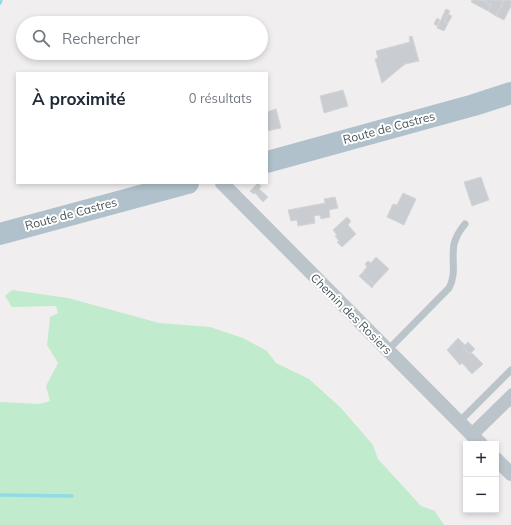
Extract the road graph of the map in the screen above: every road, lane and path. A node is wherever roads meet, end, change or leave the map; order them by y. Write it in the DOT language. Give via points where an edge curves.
graph roads {
  1 [pos="511,93"];
  2 [pos="268,162"];
  3 [pos="184,184"];
  4 [pos="223,184"];
  5 [pos="465,224"];
  6 [pos="0,234"];
  7 [pos="387,351"];
  8 [pos="511,370"];
  9 [pos="511,392"];
  10 [pos="511,400"];
  11 [pos="459,422"];
  12 [pos="475,438"];
  13 [pos="499,462"];
  14 [pos="511,474"];
  1 -- 2 [label="main road, Route de Castres"];
  3 -- 6 [label="main road, Route de Castres"];
  4 -- 7 [label="street, Chemin des Rosiers"];
  5 -- 7 [label="lane" via="454,242 453,282"];
  7 -- 11 [label="street, Chemin des Rosiers"];
  8 -- 11 [label="lane"];
  9 -- 12 [label="lane"];
  10 -- 12 [label="lane"];
  11 -- 12 [label="street, Chemin des Rosiers"];
  13 -- 14 [label="street"];
}
